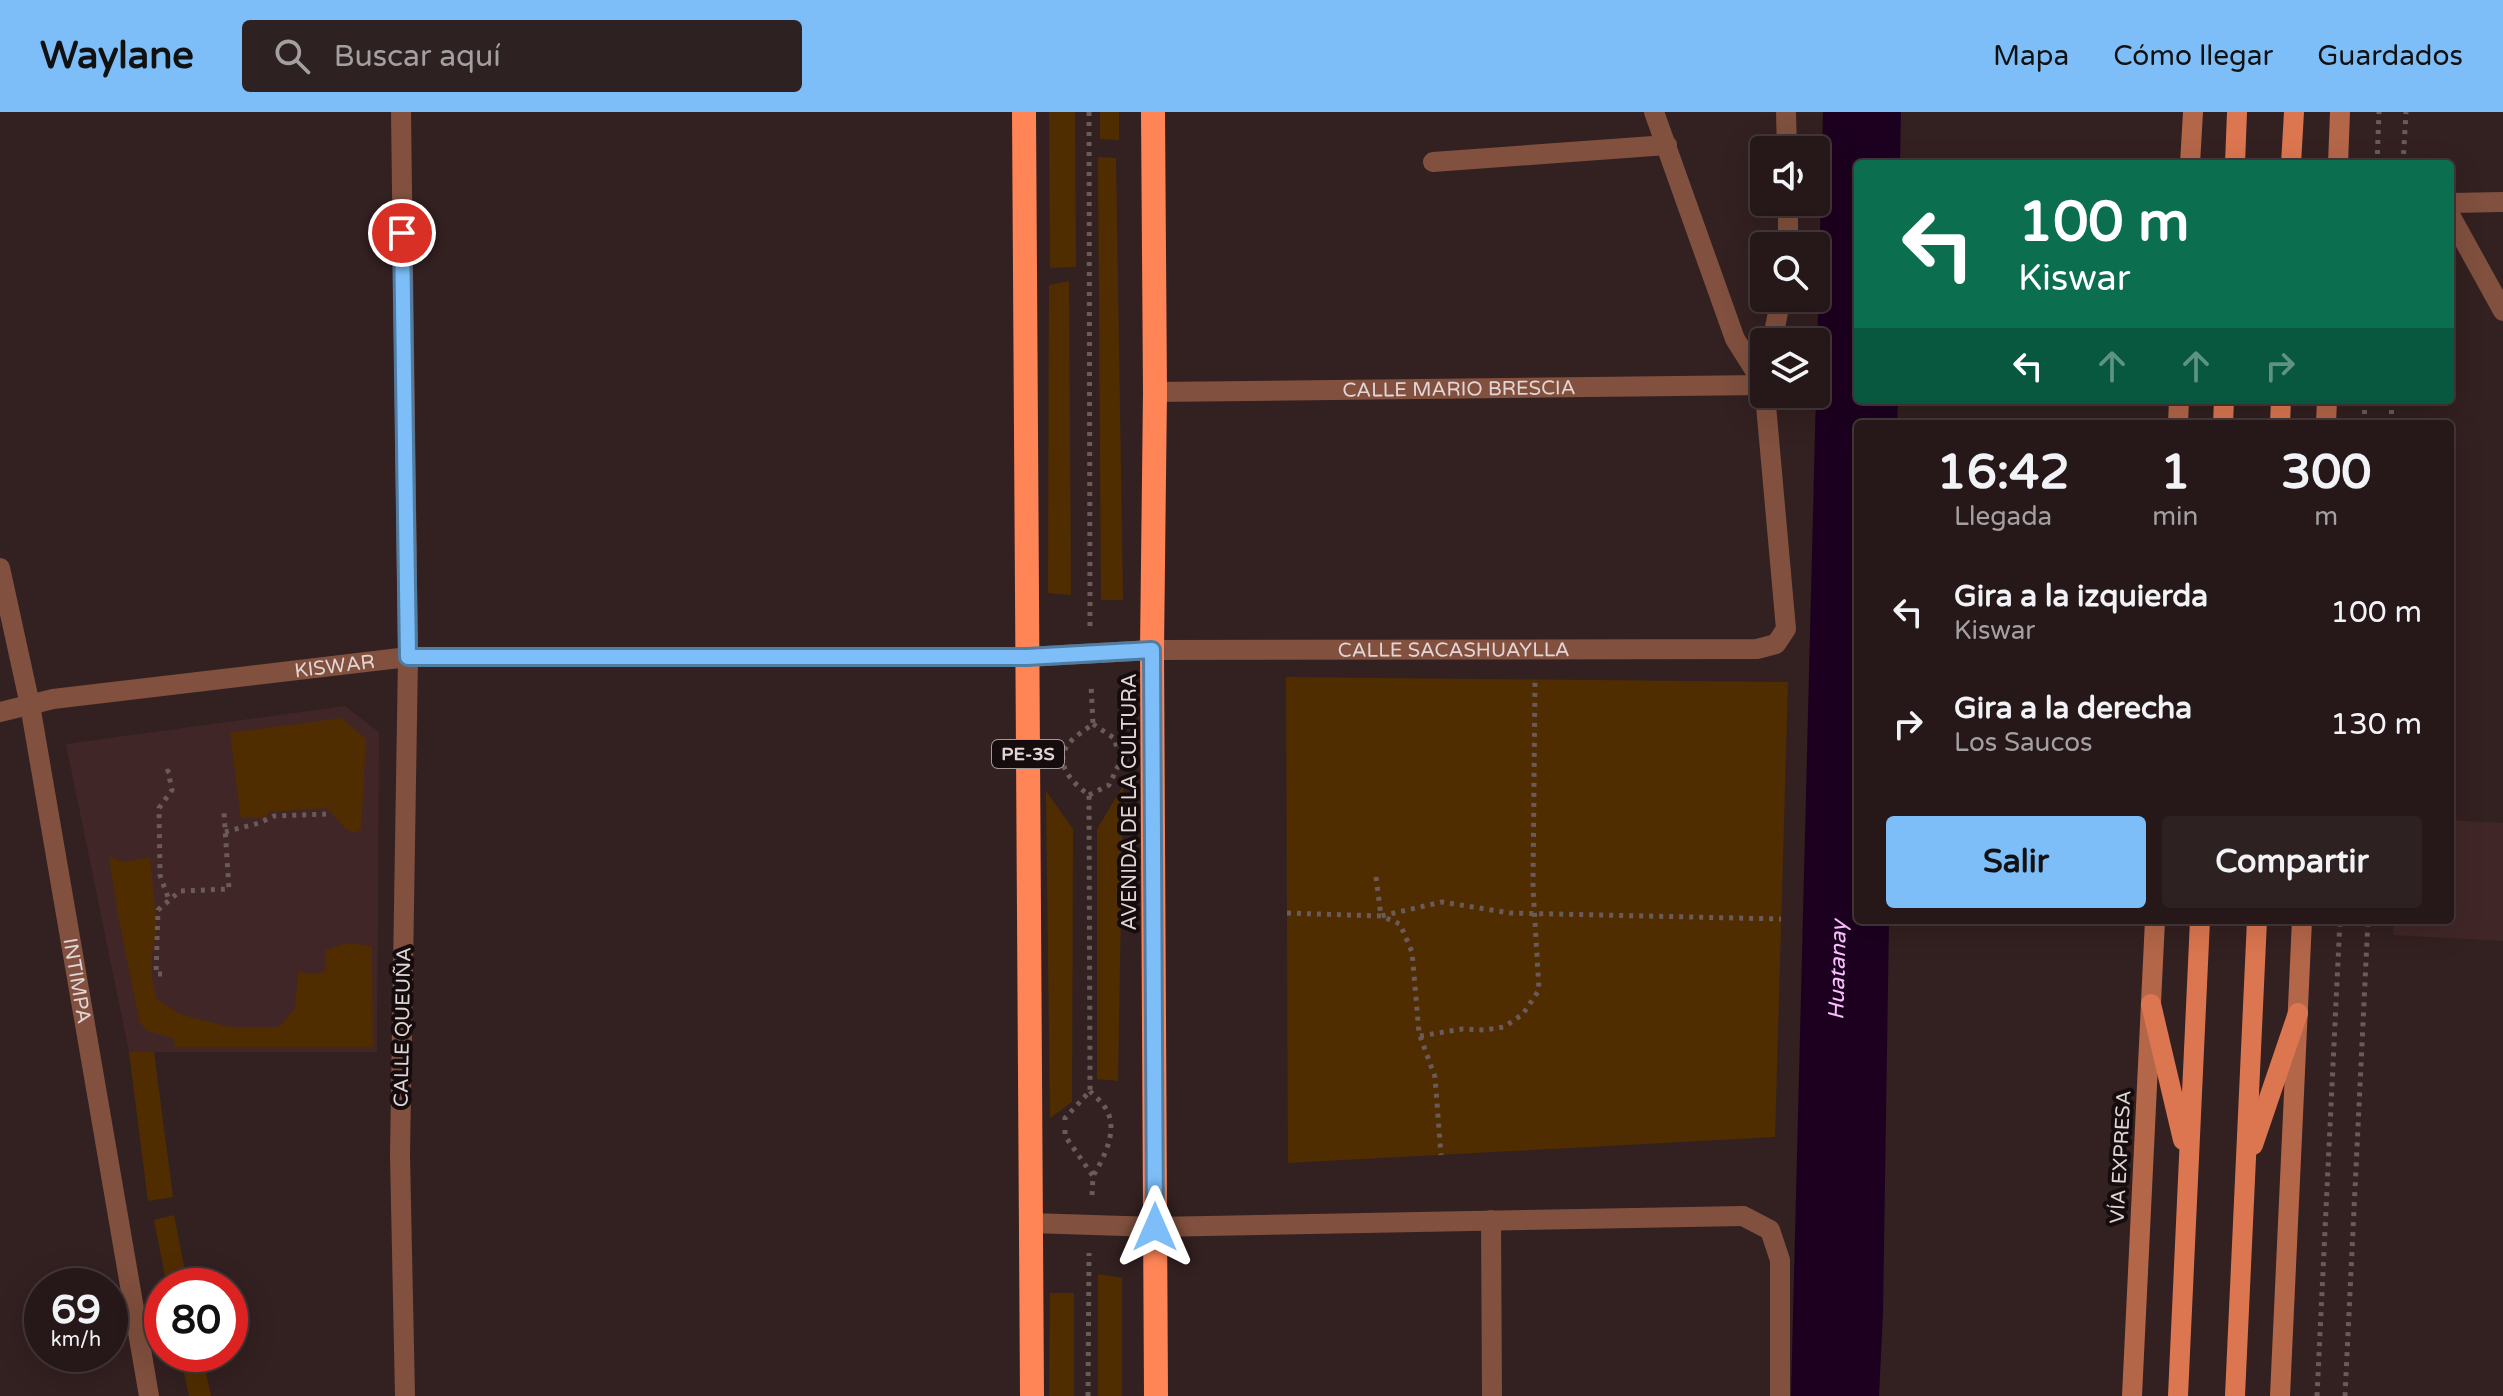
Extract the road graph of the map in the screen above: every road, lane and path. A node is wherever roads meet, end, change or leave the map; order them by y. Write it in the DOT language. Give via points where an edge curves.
graph roads {
  1 [pos="401,112"];
  2 [pos="1024,112"];
  3 [pos="1089,112"];
  4 [pos="1153,112"];
  5 [pos="1654,112"];
  6 [pos="1786,112"];
  7 [pos="2193,112"];
  8 [pos="2237,112"];
  9 [pos="2294,112"];
  10 [pos="2340,112"];
  11 [pos="2379,112"];
  12 [pos="2406,112"];
  13 [pos="1787,136"];
  14 [pos="1667,145"];
  15 [pos="2190,160"];
  16 [pos="2235,160"];
  17 [pos="2291,160"];
  18 [pos="2338,160"];
  19 [pos="2377,160"];
  20 [pos="2403,160"];
  21 [pos="1433,162"];
  22 [pos="2503,202"];
  23 [pos="2454,203"];
  24 [pos="2454,222"];
  25 [pos="2503,311"];
  26 [pos="1750,363"];
  27 [pos="1750,385"];
  28 [pos="1155,392"];
  29 [pos="1766,408"];
  30 [pos="0,568"];
  31 [pos="1152,650"];
  32 [pos="1090,653"];
  33 [pos="408,657"];
  34 [pos="1027,657"];
  35 [pos="1535,679"];
  36 [pos="30,705"];
  37 [pos="0,712"];
  38 [pos="1093,724"];
  39 [pos="166,772"];
  40 [pos="1089,795"];
  41 [pos="224,813"];
  42 [pos="326,814"];
  43 [pos="225,832"];
  44 [pos="1376,877"];
  45 [pos="169,900"];
  46 [pos="1287,913"];
  47 [pos="1534,914"];
  48 [pos="1381,916"];
  49 [pos="1781,919"];
  50 [pos="2155,924"];
  51 [pos="2200,924"];
  52 [pos="2257,924"];
  53 [pos="2302,924"];
  54 [pos="2340,924"];
  55 [pos="2368,924"];
  56 [pos="162,974"];
  57 [pos="2151,1004"];
  58 [pos="2298,1013"];
  59 [pos="1420,1036"];
  60 [pos="1090,1091"];
  61 [pos="1441,1155"];
  62 [pos="2189,1164"];
  63 [pos="2245,1167"];
  64 [pos="1093,1176"];
  65 [pos="1491,1220"];
  66 [pos="1031,1223"];
  67 [pos="1089,1227"];
  68 [pos="1155,1227"];
  69 [pos="149,1396"];
  70 [pos="405,1396"];
  71 [pos="1032,1396"];
  72 [pos="1088,1396"];
  73 [pos="1156,1396"];
  74 [pos="1492,1396"];
  75 [pos="1780,1396"];
  76 [pos="2132,1396"];
  77 [pos="2178,1396"];
  78 [pos="2235,1396"];
  79 [pos="2280,1396"];
  80 [pos="2317,1396"];
  81 [pos="2345,1396"];
  1 -- 33 [label="street, CALLE QUEUÑA"];
  2 -- 34 [label="highway, PE-3S"];
  3 -- 32 [label="path"];
  4 -- 28 [label="highway, AVENIDA DE LA CULTURA"];
  5 -- 14 [label="street"];
  6 -- 13 [label="street"];
  7 -- 15 [label="main road"];
  8 -- 16 [label="main road"];
  9 -- 17 [label="main road"];
  10 -- 18 [label="main road"];
  11 -- 19 [label="path"];
  12 -- 20 [label="path"];
  14 -- 21 [label="street"];
  14 -- 26 [label="street" via="1735,339"];
  22 -- 23 [label="street"];
  24 -- 25 [label="street"];
  27 -- 28 [label="street, CALLE MARIO BRESCIA"];
  28 -- 31 [label="highway, AVENIDA DE LA CULTURA"];
  29 -- 31 [label="street, CALLE SACASHUAYLLA" via="1786,629 1776,644 1757,649"];
  30 -- 36 [label="street, INTIMPA"];
  31 -- 32 [label="street, KISWAR"];
  31 -- 68 [label="highway, AVENIDA DE LA CULTURA"];
  32 -- 34 [label="street, KISWAR"];
  32 -- 38 [label="path"];
  33 -- 34 [label="street, KISWAR"];
  33 -- 36 [label="street, KISWAR"];
  33 -- 70 [label="street, CALLE QUEUÑA" via="400,1155"];
  34 -- 66 [label="highway, PE-3S"];
  35 -- 47 [label="path"];
  36 -- 37 [label="street, KISWAR"];
  36 -- 69 [label="street, INTIMPA"];
  38 -- 40 [label="path" via="1067,746 1063,761 1071,782"];
  38 -- 40 [label="path" via="1114,738 1121,760 1109,785"];
  39 -- 45 [label="path" via="172,790 159,808 160,875"];
  40 -- 60 [label="path"];
  41 -- 43 [label="path"];
  42 -- 43 [label="path" via="274,816"];
  43 -- 45 [label="path" via="229,889 180,891"];
  44 -- 48 [label="path"];
  45 -- 56 [label="path" via="158,910 156,974"];
  46 -- 48 [label="path"];
  47 -- 48 [label="path" via="1442,902"];
  47 -- 49 [label="path"];
  47 -- 59 [label="path" via="1539,990 1523,1014 1504,1027"];
  48 -- 59 [label="path" via="1400,924 1412,952"];
  50 -- 57 [label="main road, VÍA EXPRESA"];
  51 -- 62 [label="main road"];
  52 -- 63 [label="main road"];
  53 -- 58 [label="main road"];
  54 -- 80 [label="path"];
  55 -- 81 [label="path"];
  57 -- 62 [label="main road"];
  57 -- 76 [label="main road, VÍA EXPRESA"];
  58 -- 63 [label="main road"];
  58 -- 79 [label="main road"];
  59 -- 61 [label="path" via="1435,1077"];
  60 -- 64 [label="path" via="1106,1108 1112,1130"];
  60 -- 64 [label="path" via="1065,1118 1065,1136"];
  62 -- 77 [label="main road"];
  63 -- 78 [label="main road"];
  64 -- 67 [label="path"];
  65 -- 68 [label="street"];
  65 -- 74 [label="street"];
  65 -- 75 [label="street" via="1743,1216 1770,1230 1780,1260"];
  66 -- 67 [label="street"];
  66 -- 71 [label="highway, PE-3S"];
  67 -- 68 [label="street"];
  67 -- 72 [label="path"];
  68 -- 73 [label="highway, AVENIDA DE LA CULTURA"];
}
